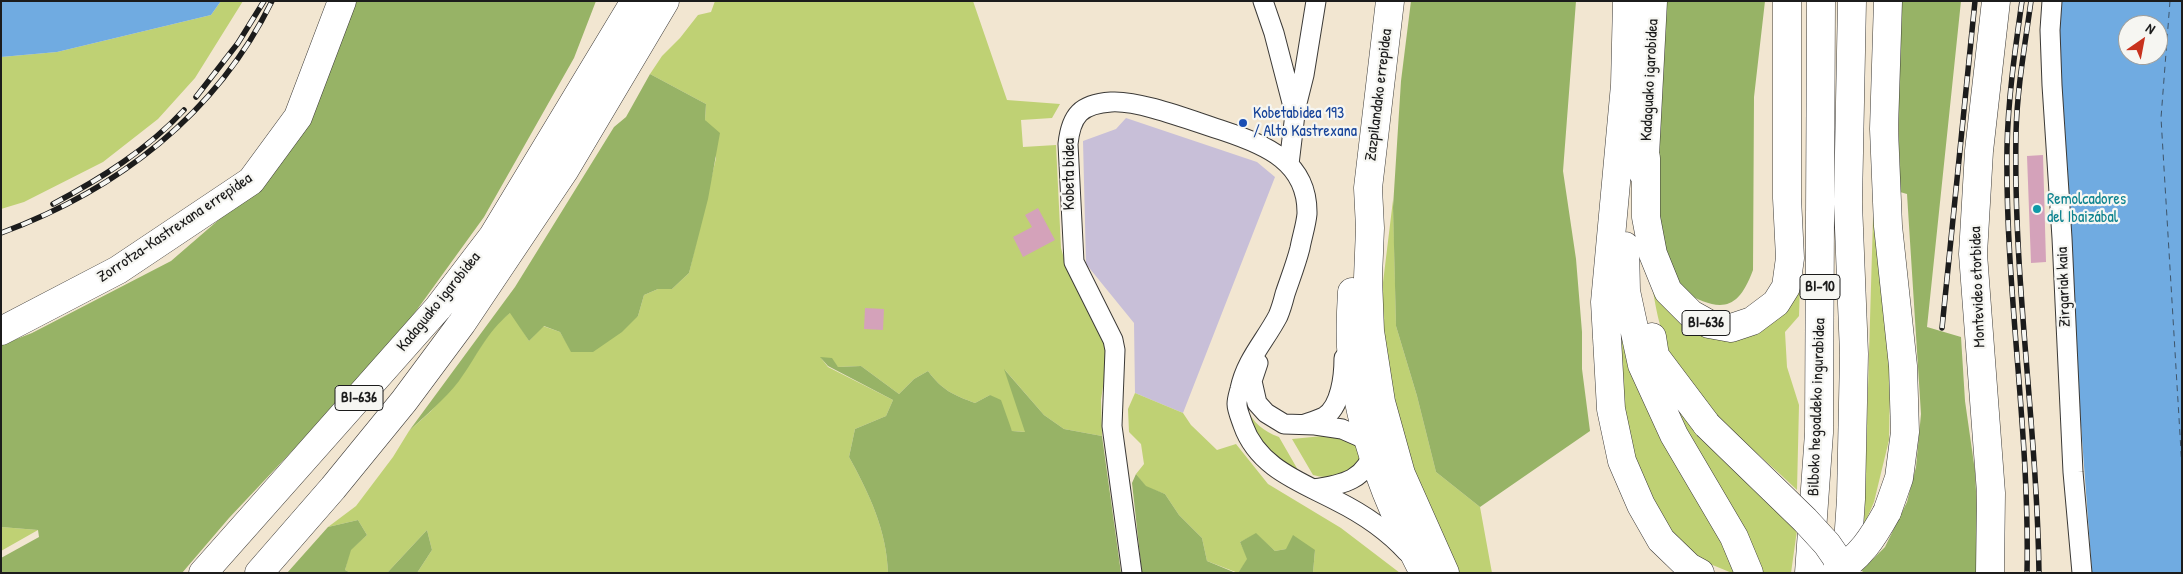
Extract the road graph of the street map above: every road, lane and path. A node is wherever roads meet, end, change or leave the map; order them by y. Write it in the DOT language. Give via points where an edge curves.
graph roads {
  1 [pos="342,1"];
  2 [pos="614,1"];
  3 [pos="635,1"];
  4 [pos="1263,1"];
  5 [pos="1316,1"];
  6 [pos="1390,1"];
  7 [pos="1627,1"];
  8 [pos="1653,1"];
  9 [pos="1787,1"];
  10 [pos="1821,1"];
  11 [pos="1852,1"];
  12 [pos="1888,1"];
  13 [pos="1996,1"];
  14 [pos="2052,1"];
  15 [pos="664,6"];
  16 [pos="1624,95"];
  17 [pos="1295,114"];
  18 [pos="560,127"];
  19 [pos="1646,158"];
  20 [pos="1289,164"];
  21 [pos="1368,188"];
  22 [pos="1352,295"];
  23 [pos="1,331"];
  24 [pos="1268,334"];
  25 [pos="1372,348"];
  26 [pos="1304,424"];
  27 [pos="1372,447"];
  28 [pos="1314,489"];
  29 [pos="1433,570"];
  30 [pos="203,573"];
  31 [pos="259,573"];
  32 [pos="1132,573"];
  33 [pos="1700,573"];
  34 [pos="1749,573"];
  35 [pos="1810,573"];
  36 [pos="1835,573"];
  37 [pos="1846,573"];
  38 [pos="1990,573"];
  39 [pos="2082,573"];
  1 -- 23 [label="main road, Zorrotza-Kastrexana errepidea" via="298,117 251,181 118,270"];
  2 -- 18 [label="main road"];
  3 -- 18 [label="main road, Kadaguako igarobidea / BI-636"];
  4 -- 17 [label="street"];
  5 -- 17 [label="street"];
  6 -- 21 [label="main road, Zazpilandako errepidea"];
  7 -- 16 [label="main road, Kadaguako igarobidea"];
  8 -- 19 [label="main road, Kadaguako igarobidea / BI-636"];
  9 -- 19 [label="main road, BI-636" via="1790,258 1786,287 1776,304 1752,322 1731,328 1708,324 1691,314 1668,291 1653,254 1646,217"];
  10 -- 35 [label="main road, Bilboko hegoaldeko ingurabidea / BI-10" via="1819,433"];
  11 -- 37 [label="main road, Bilboko hegoaldeko ingurabidea / BI-10" via="1848,203 1854,354"];
  12 -- 36 [label="main road, bridge" via="1884,129 1888,226 1903,366 1905,432 1899,478 1887,512 1875,534 1852,562"];
  13 -- 38 [label="main road, Montevideo etorbidea" via="1979,150 1974,254 1991,493"];
  14 -- 39 [label="street, Zirgariak kaia" via="2052,90 2073,472"];
  15 -- 31 [label="main road, Kadaguako igarobidea / BI-636" via="564,171 462,322 398,408"];
  16 -- 33 [label="main road" via="1605,302 1611,410 1622,461 1641,505 1661,540 1689,567"];
  16 -- 34 [label="main road" via="1626,290 1642,365 1674,435 1734,537"];
  17 -- 20 [label="street"];
  18 -- 30 [label="main road, Kadaguako igarobidea / BI-636" via="493,236 438,308"];
  19 -- 37 [label="main road, bridge" via="1638,226 1655,356 1707,425 1805,520 1827,544"];
  20 -- 24 [label="street, Kobeta bidea" via="1306,194 1307,216 1296,263 1279,314"];
  20 -- 32 [label="street, Kobeta bidea" via="1252,140 1136,105 1111,102 1089,107 1073,120 1068,144 1072,252 1079,277 1113,340 1115,350 1112,426"];
  21 -- 22 [label="main road" via="1357,223"];
  21 -- 25 [label="main road"];
  22 -- 26 [label="street" via="1337,400 1326,416"];
  22 -- 27 [label="main road" via="1351,357 1362,420"];
  24 -- 26 [label="street" via="1252,381 1257,403 1284,424"];
  24 -- 28 [label="street" via="1252,354 1241,381 1237,403 1244,427 1258,454 1279,471"];
  25 -- 27 [label="street" via="1364,369 1375,429"];
  25 -- 29 [label="main road" via="1381,402 1400,474"];
  26 -- 27 [label="street" via="1342,428"];
  27 -- 28 [label="street" via="1364,470 1349,482"];
  27 -- 29 [label="main road" via="1392,508"];
  28 -- 29 [label="street" via="1379,526"];
}
